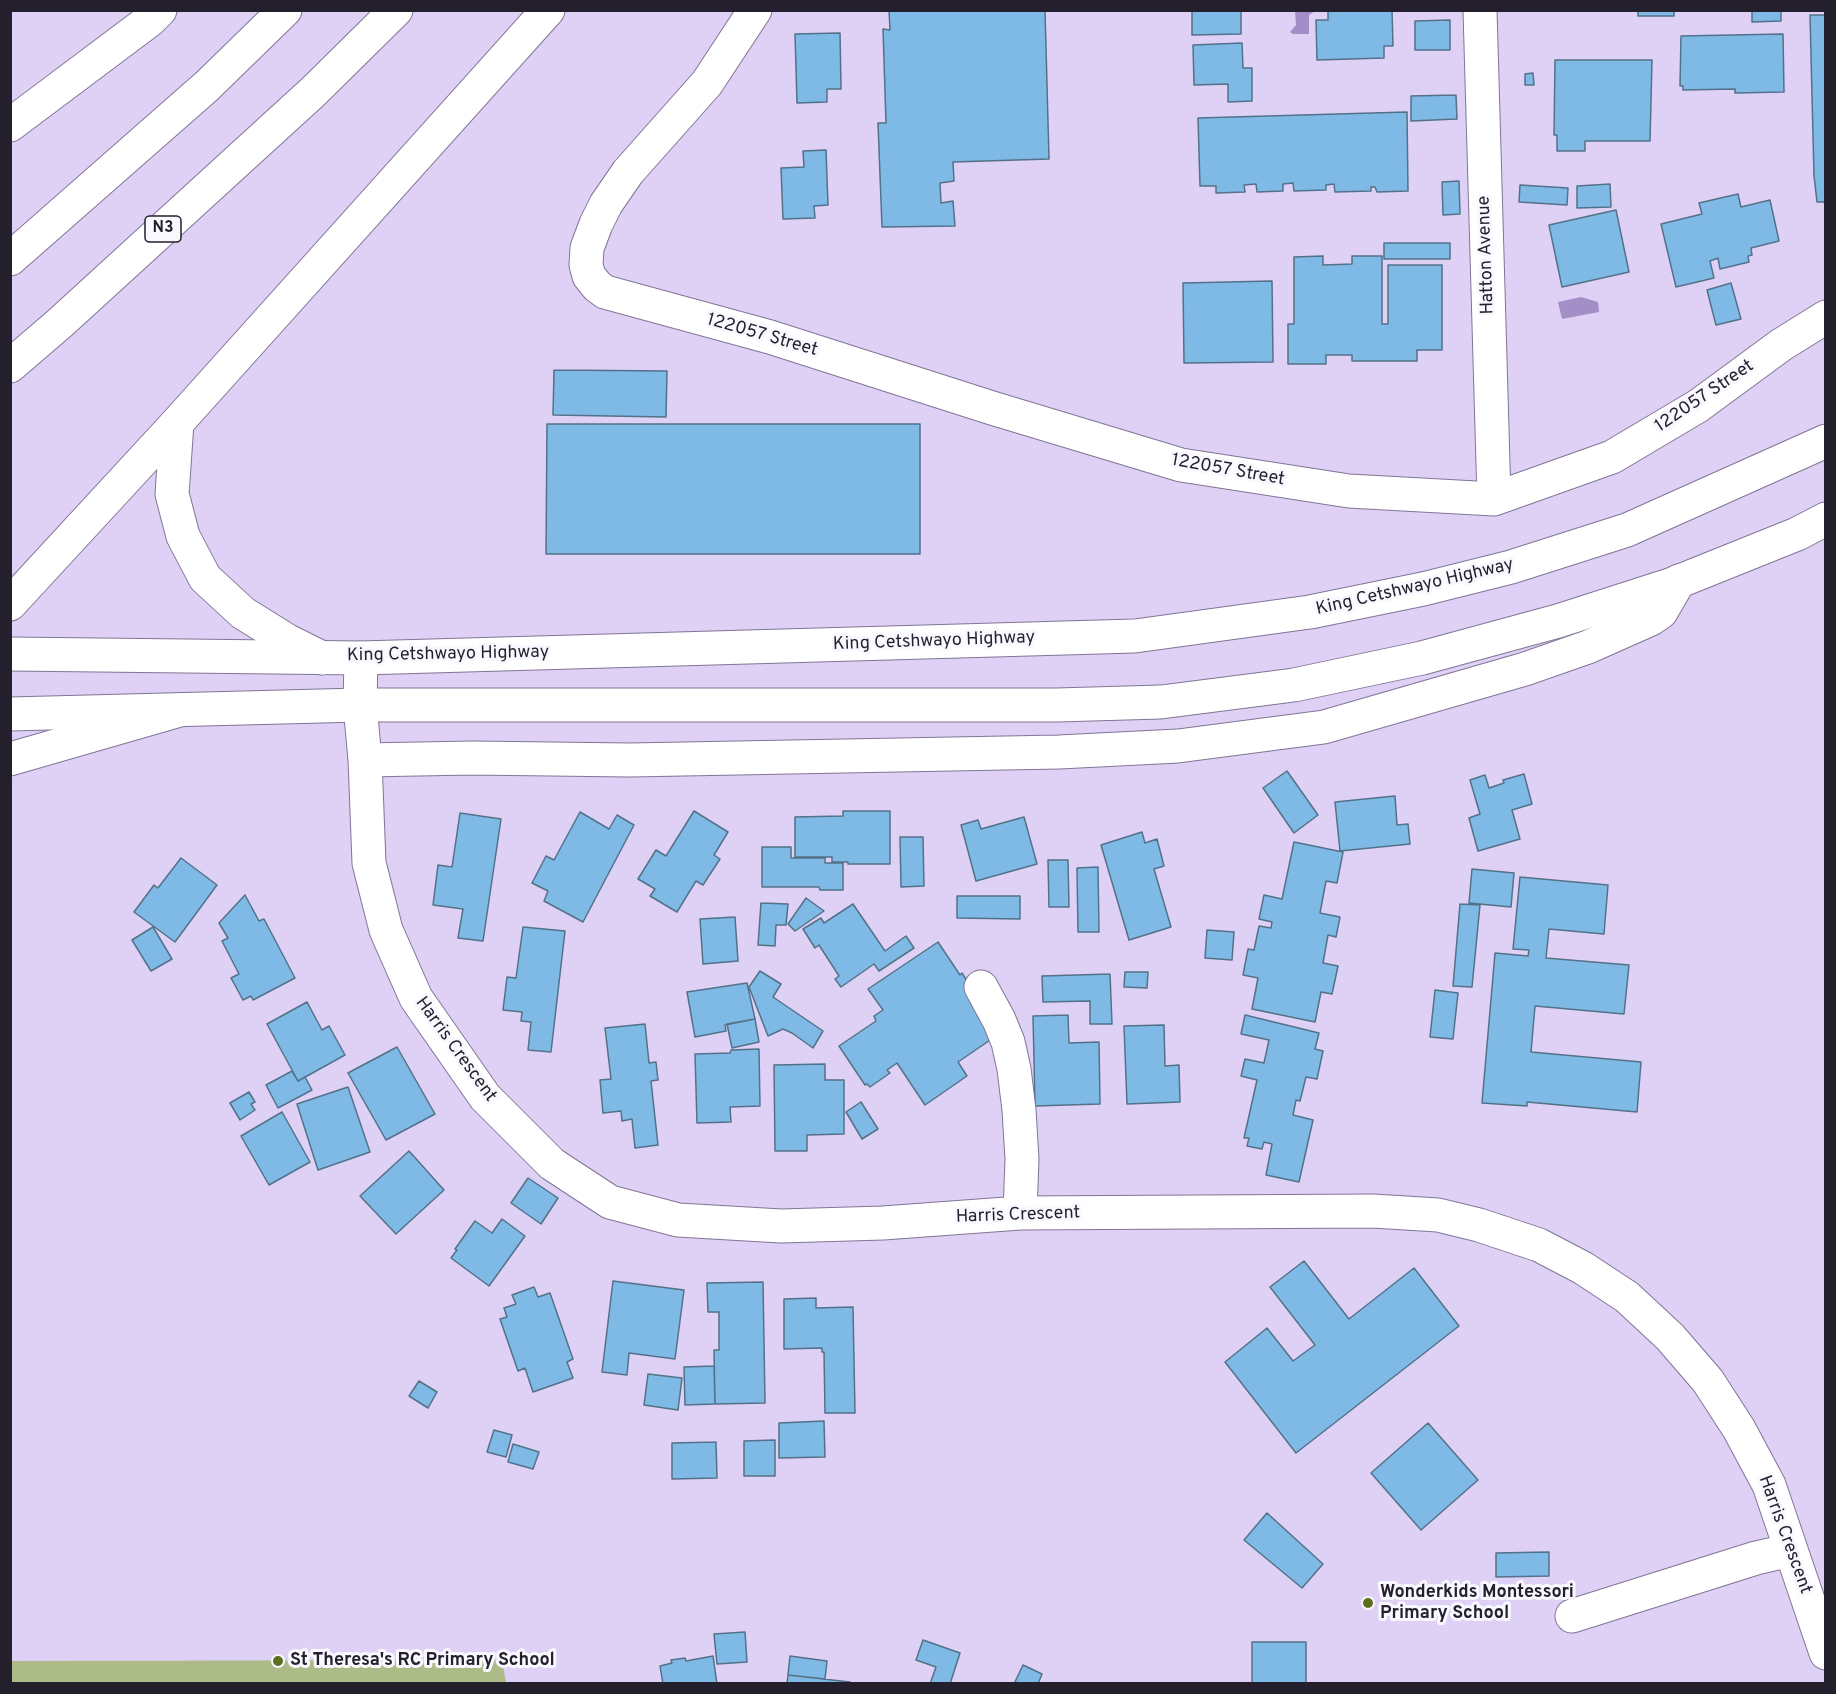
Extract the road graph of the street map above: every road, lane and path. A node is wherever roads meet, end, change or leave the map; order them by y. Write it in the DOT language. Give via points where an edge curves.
graph roads {
  1 [pos="160,10"];
  2 [pos="285,10"];
  3 [pos="396,10"];
  4 [pos="548,10"];
  5 [pos="755,10"];
  6 [pos="1480,10"];
  7 [pos="10,125"];
  8 [pos="10,259"];
  9 [pos="1826,317"];
  10 [pos="10,366"];
  11 [pos="177,423"];
  12 [pos="1826,441"];
  13 [pos="1494,499"];
  14 [pos="1826,519"];
  15 [pos="1679,581"];
  16 [pos="10,604"];
  17 [pos="10,654"];
  18 [pos="322,658"];
  19 [pos="361,658"];
  20 [pos="360,705"];
  21 [pos="180,710"];
  22 [pos="10,714"];
  23 [pos="10,759"];
  24 [pos="365,760"];
  25 [pos="981,987"];
  26 [pos="1020,1213"];
  27 [pos="1791,1550"];
  28 [pos="1572,1616"];
  29 [pos="1826,1653"];
  1 -- 7 [label="main road"];
  2 -- 8 [label="main road" via="207,86"];
  3 -- 10 [label="main road, N3" via="314,91"];
  4 -- 11 [label="main road"];
  5 -- 13 [label="main road, 122057 Street" via="707,83 628,172 606,204 590,240 586,265 589,276 605,292 770,337 1181,465 1349,492"];
  6 -- 13 [label="main road, Hatton Avenue"];
  9 -- 13 [label="main road, 122057 Street" via="1698,406 1612,457"];
  11 -- 16 [label="main road"];
  11 -- 18 [label="main road" via="172,494 183,536 205,578 243,613"];
  12 -- 19 [label="main road, King Cetshwayo Highway" via="1627,530 1511,567 1310,612 1134,636"];
  14 -- 15 [label="main road"];
  15 -- 20 [label="main road" via="1558,621 1422,658 1294,685 1161,702"];
  15 -- 24 [label="main road" via="1661,612 1588,647 1324,728 1178,746 1059,752"];
  17 -- 18 [label="main road, King Cetshwayo Highway"];
  18 -- 19 [label="main road, King Cetshwayo Highway"];
  19 -- 20 [label="main road, Harris Crescent"];
  20 -- 21 [label="main road"];
  20 -- 24 [label="main road, Harris Crescent"];
  21 -- 22 [label="main road"];
  21 -- 23 [label="main road"];
  24 -- 26 [label="main road, Harris Crescent" via="369,863 386,930 416,998 485,1097 552,1164 610,1202 678,1220 781,1226"];
  25 -- 26 [label="main road" via="1008,1042 1014,1069 1022,1159"];
  26 -- 27 [label="main road, Harris Crescent" via="1373,1211 1438,1215 1539,1245 1627,1297 1670,1337 1708,1381 1769,1485"];
  27 -- 28 [label="main road"];
  27 -- 29 [label="main road, Harris Crescent"];
}
